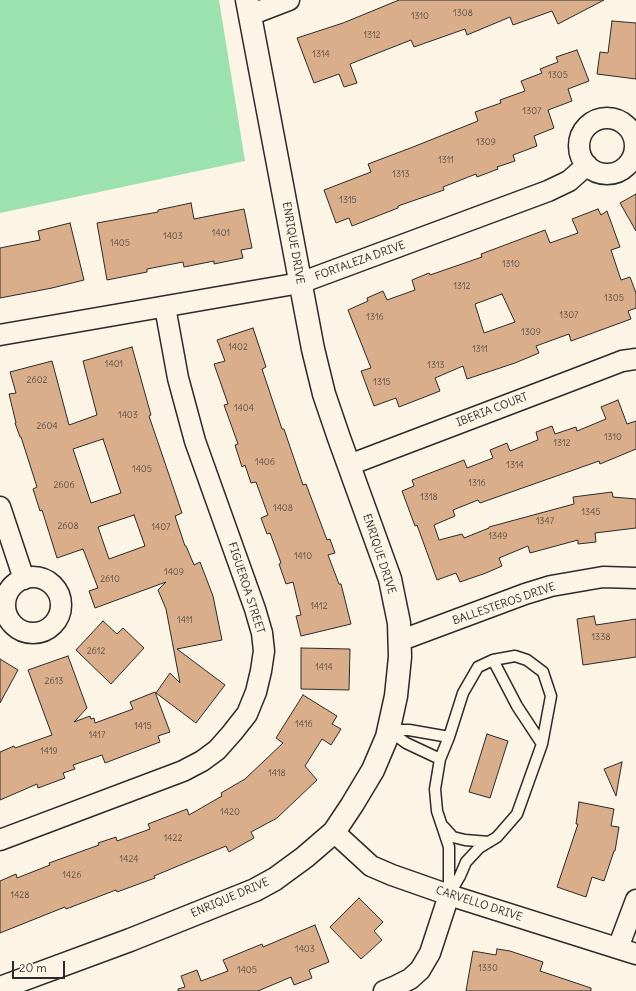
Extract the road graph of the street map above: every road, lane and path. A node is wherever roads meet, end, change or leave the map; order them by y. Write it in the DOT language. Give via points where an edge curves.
graph roads {
  1 [pos="289,0"];
  2 [pos="248,7"];
  3 [pos="587,165"];
  4 [pos="300,283"];
  5 [pos="165,307"];
  6 [pos="0,335"];
  7 [pos="636,359"];
  8 [pos="349,465"];
  9 [pos="0,507"];
  10 [pos="636,578"];
  11 [pos="24,579"];
  12 [pos="399,641"];
  13 [pos="494,660"];
  14 [pos="388,730"];
  15 [pos="449,736"];
  16 [pos="542,744"];
  17 [pos="440,759"];
  18 [pos="441,824"];
  19 [pos="334,832"];
  20 [pos="0,840"];
  21 [pos="489,842"];
  22 [pos="448,895"];
  23 [pos="636,900"];
  24 [pos="627,951"];
  25 [pos="0,988"];
  26 [pos="384,991"];
  1 -- 2 [label="street"];
  2 -- 4 [label="street, ENRIQUE DRIVE"];
  3 -- 4 [label="street, FORTALEZA DRIVE" via="569,181 548,191"];
  4 -- 5 [label="street, FORTALEZA DRIVE"];
  4 -- 8 [label="street, ENRIQUE DRIVE" via="324,394"];
  5 -- 6 [label="street, FORTALEZA DRIVE"];
  5 -- 20 [label="street, FIGUEROA STREET" via="178,378 192,434 262,633 264,651 256,692 247,714 217,750 202,761"];
  7 -- 8 [label="street, IBERIA COURT" via="622,361"];
  8 -- 12 [label="street, ENRIQUE DRIVE" via="390,580 399,623"];
  9 -- 11 [label="street"];
  10 -- 12 [label="street, BALLESTEROS DRIVE" via="603,577 551,586"];
  12 -- 14 [label="street, ENRIQUE DRIVE" via="396,696"];
  13 -- 15 [label="lane" via="478,667 463,693"];
  13 -- 16 [label="lane" via="517,706"];
  13 -- 16 [label="lane" via="515,656 527,660 543,672 551,696"];
  14 -- 15 [label="lane" via="409,730"];
  14 -- 17 [label="lane" via="406,743"];
  14 -- 19 [label="street, ENRIQUE DRIVE" via="373,770"];
  15 -- 17 [label="lane"];
  16 -- 21 [label="lane" via="517,814 497,837"];
  17 -- 18 [label="lane" via="435,789 436,811"];
  18 -- 21 [label="lane" via="453,837"];
  18 -- 22 [label="lane" via="449,847"];
  19 -- 22 [label="street, CARVELLO DRIVE" via="371,866"];
  19 -- 25 [label="street, ENRIQUE DRIVE" via="305,857 255,890"];
  21 -- 22 [label="lane" via="479,848 466,862"];
  22 -- 24 [label="street, CARVELLO DRIVE"];
  22 -- 26 [label="street" via="430,953 420,970 410,979"];
  23 -- 24 [label="street"];
}
